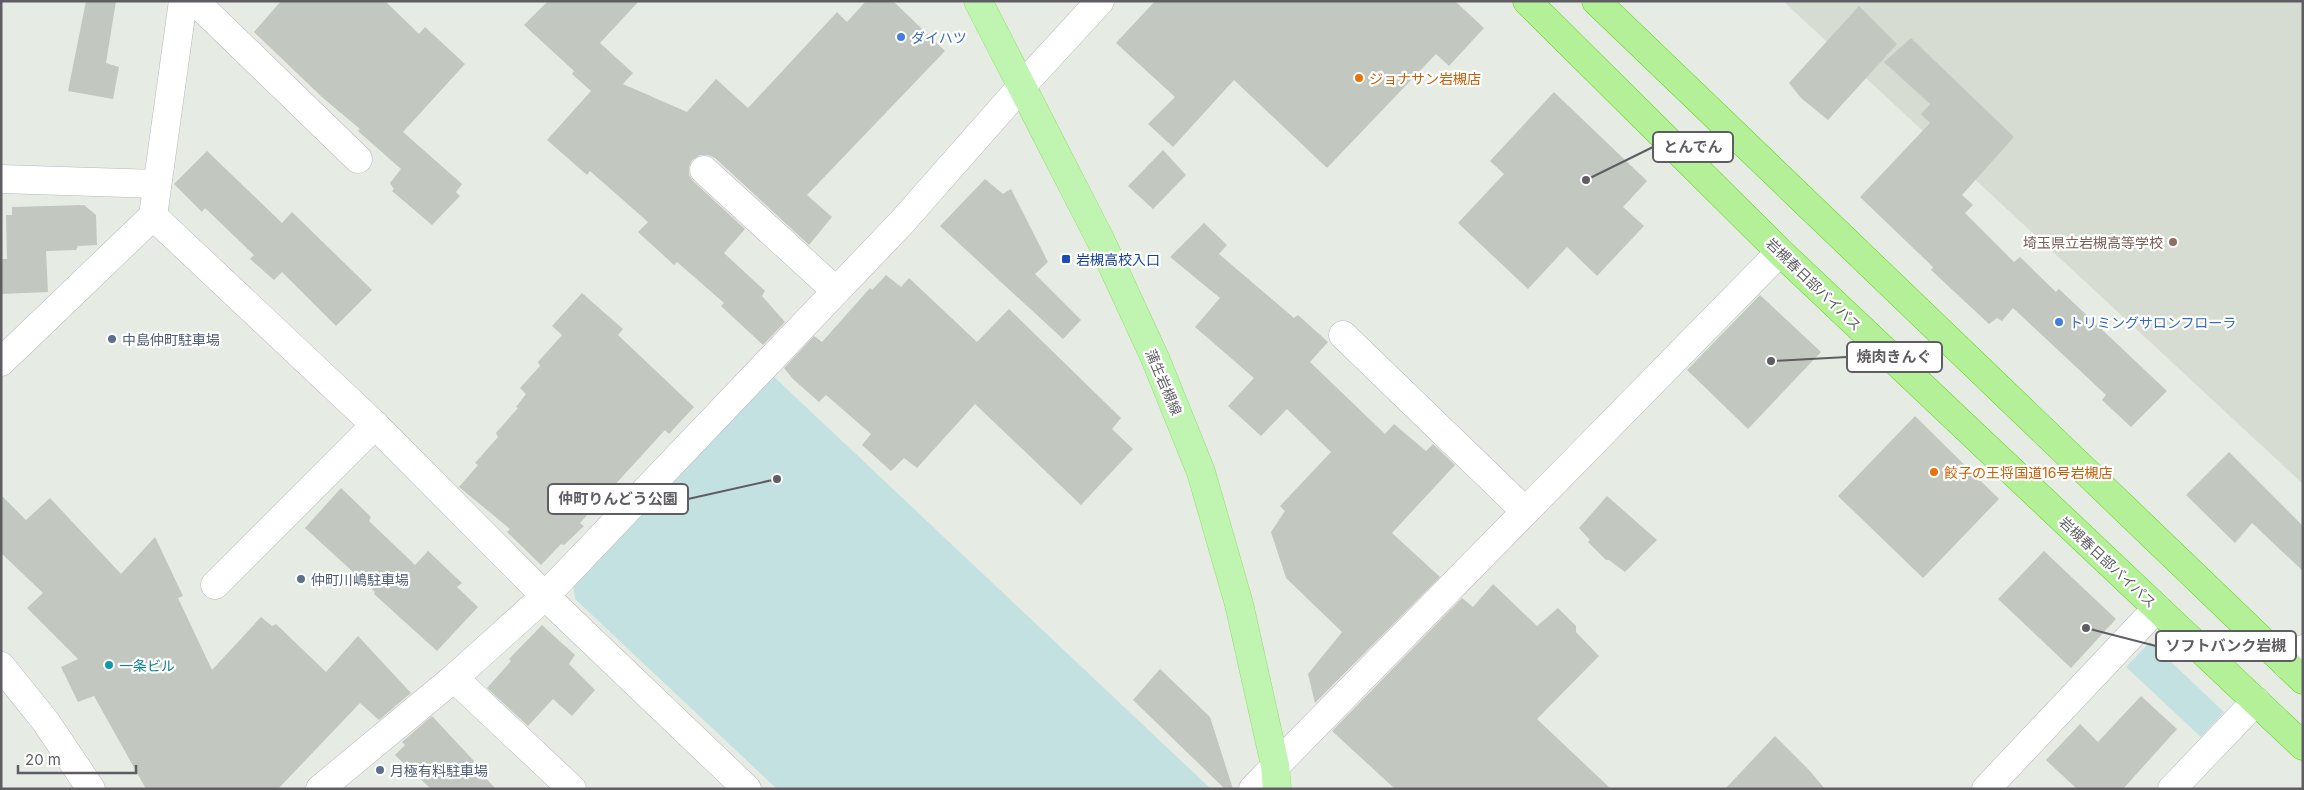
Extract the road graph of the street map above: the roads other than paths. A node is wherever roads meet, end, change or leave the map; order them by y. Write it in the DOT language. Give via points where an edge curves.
graph roads {
  1 [pos="978,1"];
  2 [pos="1100,1"];
  3 [pos="1527,1"];
  4 [pos="1596,1"];
  5 [pos="196,3"];
  6 [pos="1021,87"];
  7 [pos="358,159"];
  8 [pos="704,170"];
  9 [pos="1,179"];
  10 [pos="157,184"];
  11 [pos="153,216"];
  12 [pos="1780,252"];
  13 [pos="836,291"];
  14 [pos="1343,335"];
  15 [pos="1,362"];
  16 [pos="375,425"];
  17 [pos="1526,511"];
  18 [pos="215,585"];
  19 [pos="545,596"];
  20 [pos="2157,608"];
  21 [pos="2298,665"];
  22 [pos="1,666"];
  23 [pos="454,678"];
  24 [pos="2256,700"];
  25 [pos="2303,746"];
  26 [pos="1276,777"];
  27 [pos="91,789"];
  28 [pos="320,789"];
  29 [pos="572,789"];
  30 [pos="747,789"];
  31 [pos="1253,789"];
  32 [pos="1986,789"];
  33 [pos="2172,789"];
  1 -- 6 [label="main road, 蒲生岩槻線"];
  2 -- 6 [label="street"];
  3 -- 12 [label="highway, 岩槻春日部バイパス"];
  4 -- 21 [label="highway"];
  5 -- 7 [label="street"];
  5 -- 10 [label="street" via="179,28"];
  6 -- 13 [label="street" via="902,222"];
  6 -- 26 [label="main road, 蒲生岩槻線" via="1100,239 1155,358 1201,472 1239,604"];
  8 -- 13 [label="street"];
  9 -- 10 [label="street"];
  10 -- 11 [label="street"];
  11 -- 15 [label="street"];
  11 -- 16 [label="street"];
  12 -- 17 [label="street"];
  12 -- 20 [label="highway, 岩槻春日部バイパス"];
  13 -- 19 [label="street"];
  14 -- 17 [label="street"];
  16 -- 18 [label="street"];
  16 -- 19 [label="street"];
  17 -- 26 [label="street"];
  19 -- 23 [label="street"];
  19 -- 30 [label="street"];
  20 -- 24 [label="highway, 岩槻春日部バイパス"];
  20 -- 32 [label="street"];
  22 -- 27 [label="street" via="46,722"];
  23 -- 28 [label="street"];
  23 -- 29 [label="street"];
  24 -- 25 [label="highway, 岩槻春日部バイパス"];
  24 -- 33 [label="street"];
  26 -- 31 [label="street"];
}
